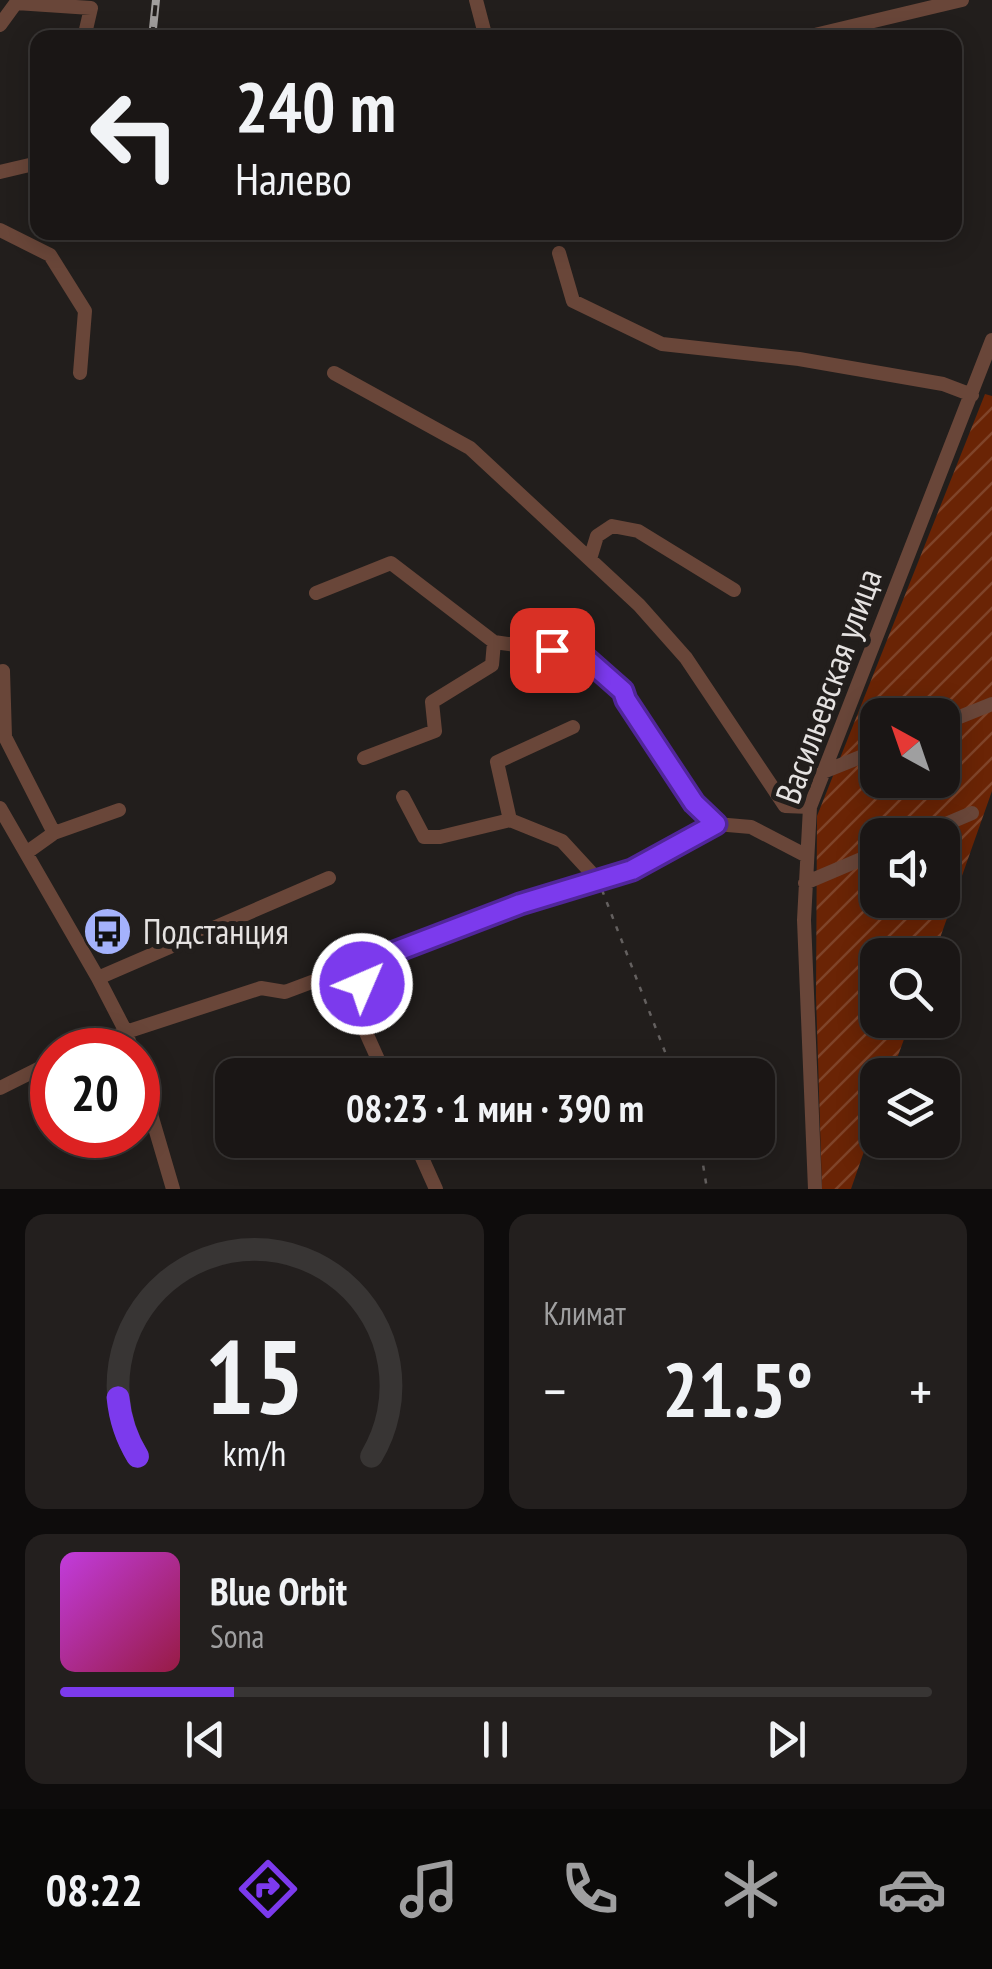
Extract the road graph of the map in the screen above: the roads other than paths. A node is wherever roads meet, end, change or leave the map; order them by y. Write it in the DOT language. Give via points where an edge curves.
graph roads {
  1 [pos="476,0"];
  2 [pos="889,0"];
  3 [pos="962,0"];
  4 [pos="893,16"];
  5 [pos="0,25"];
  6 [pos="86,30"];
  7 [pos="484,30"];
  8 [pos="835,30"];
  9 [pos="30,165"];
  10 [pos="0,172"];
  11 [pos="0,230"];
  12 [pos="560,252"];
  13 [pos="992,340"];
  14 [pos="80,373"];
  15 [pos="334,373"];
  16 [pos="972,395"];
  17 [pos="590,560"];
  18 [pos="734,590"];
  19 [pos="316,593"];
  20 [pos="494,642"];
  21 [pos="0,672"];
  22 [pos="992,704"];
  23 [pos="960,717"];
  24 [pos="573,727"];
  25 [pos="860,757"];
  26 [pos="364,758"];
  27 [pos="823,772"];
  28 [pos="403,797"];
  29 [pos="810,807"];
  30 [pos="0,808"];
  31 [pos="119,810"];
  32 [pos="972,813"];
  33 [pos="960,818"];
  34 [pos="510,820"];
  35 [pos="716,824"];
  36 [pos="54,832"];
  37 [pos="26,853"];
  38 [pos="805,855"];
  39 [pos="860,859"];
  40 [pos="329,878"];
  41 [pos="597,879"];
  42 [pos="805,882"];
  43 [pos="368,962"];
  44 [pos="98,978"];
  45 [pos="124,1028"];
  46 [pos="138,1028"];
  47 [pos="377,1058"];
  48 [pos="30,1073"];
  49 [pos="0,1088"];
  50 [pos="160,1145"];
  51 [pos="422,1158"];
  52 [pos="173,1189"];
  53 [pos="436,1189"];
  54 [pos="815,1189"];
  1 -- 7 [label="street"];
  2 -- 4 [label="street"];
  3 -- 4 [label="street"];
  4 -- 8 [label="street"];
  5 -- 6 [label="street" via="16,3 91,8"];
  9 -- 10 [label="street"];
  11 -- 14 [label="street" via="50,255 84,311"];
  12 -- 16 [label="street" via="573,301 662,344 799,359"];
  13 -- 16 [label="street, Васильевская улица"];
  15 -- 17 [label="street" via="470,448"];
  16 -- 27 [label="street, Васильевская улица"];
  17 -- 18 [label="street" via="597,536 612,526 638,531"];
  17 -- 29 [label="street" via="686,658 784,806"];
  19 -- 20 [label="street" via="391,563"];
  20 -- 26 [label="street" via="492,665 432,702 435,731"];
  20 -- 35 [label="street" via="581,654 623,691 694,803"];
  21 -- 36 [label="street" via="6,737"];
  22 -- 23 [label="street"];
  24 -- 34 [label="street" via="497,762"];
  25 -- 27 [label="street"];
  27 -- 29 [label="street, Васильевская улица"];
  28 -- 34 [label="street" via="424,837"];
  29 -- 38 [label="street, Васильевская улица"];
  30 -- 37 [label="street"];
  31 -- 36 [label="street"];
  32 -- 33 [label="street"];
  34 -- 41 [label="street" via="562,841"];
  35 -- 38 [label="street" via="751,827"];
  35 -- 41 [label="street" via="632,870"];
  36 -- 37 [label="street"];
  37 -- 44 [label="street"];
  38 -- 42 [label="street, Васильевская улица"];
  39 -- 42 [label="street"];
  40 -- 44 [label="street"];
  41 -- 43 [label="street"];
  42 -- 54 [label="street, Васильевская улица"];
  43 -- 46 [label="street" via="285,992 261,988"];
  43 -- 47 [label="street" via="354,1006"];
  44 -- 45 [label="street"];
  48 -- 49 [label="street"];
  50 -- 52 [label="street"];
  51 -- 53 [label="street"];
}
